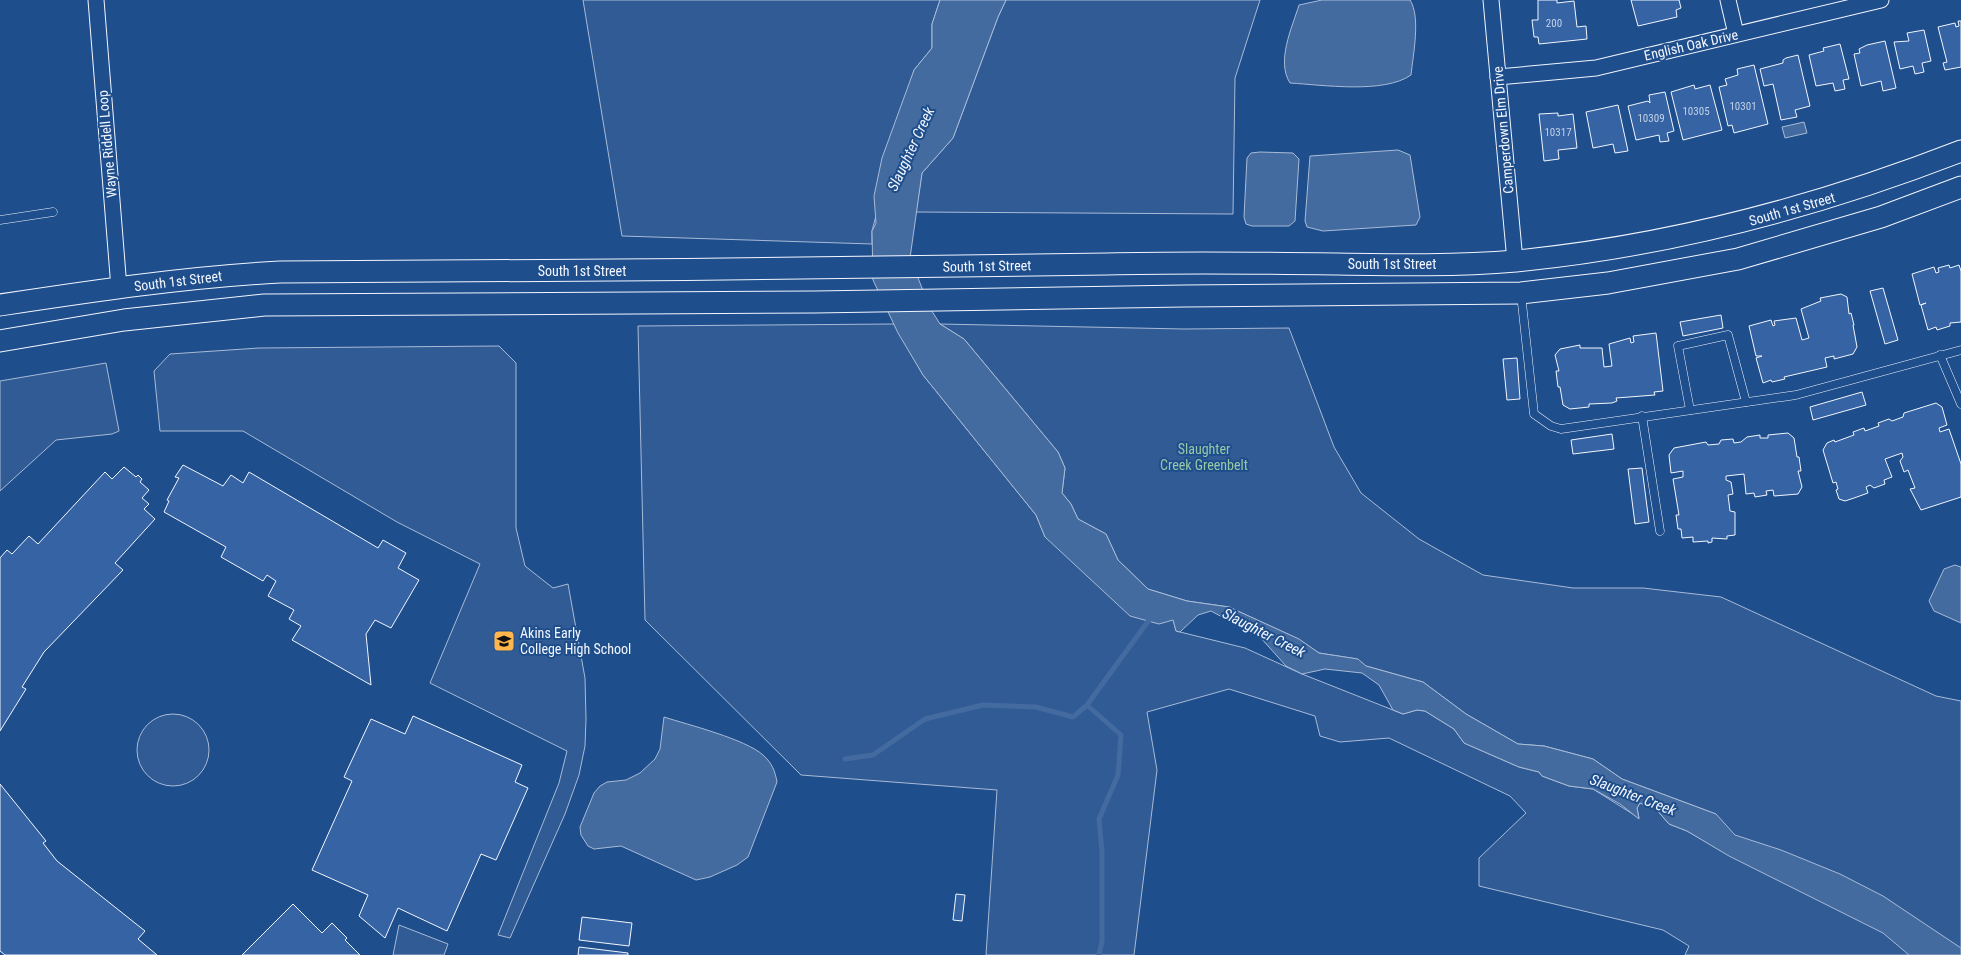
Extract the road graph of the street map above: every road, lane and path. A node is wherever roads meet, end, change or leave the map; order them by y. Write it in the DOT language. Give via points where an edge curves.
graph roads {
  1 [pos="96,0"];
  2 [pos="1491,0"];
  3 [pos="1728,0"];
  4 [pos="1881,0"];
  5 [pos="1736,34"];
  6 [pos="1498,77"];
  7 [pos="1961,151"];
  8 [pos="1961,187"];
  9 [pos="53,212"];
  10 [pos="0,220"];
  11 [pos="1515,261"];
  12 [pos="118,288"];
  13 [pos="1521,293"];
  14 [pos="0,305"];
  15 [pos="0,341"];
  16 [pos="1961,350"];
  17 [pos="1940,355"];
  18 [pos="1746,402"];
  19 [pos="1961,404"];
  20 [pos="1690,410"];
  21 [pos="1642,416"];
  22 [pos="1660,531"];
  1 -- 12 [label="street, Wayne Riddell Loop"];
  2 -- 6 [label="street, Camperdown Elm Drive"];
  3 -- 5 [label="street"];
  4 -- 5 [label="street, English Oak Drive"];
  5 -- 6 [label="street, English Oak Drive" via="1596,68"];
  6 -- 11 [label="street, Camperdown Elm Drive"];
  7 -- 11 [label="main road, South 1st Street" via="1814,204 1721,228 1660,241"];
  8 -- 13 [label="main road" via="1881,217 1738,259 1608,283"];
  9 -- 10 [label="lane"];
  11 -- 12 [label="main road, South 1st Street" via="1414,265 1175,262 806,270 280,272"];
  11 -- 13 [label="main road"];
  12 -- 14 [label="main road, South 1st Street"];
  13 -- 15 [label="main road" via="264,305 124,320"];
  13 -- 21 [label="lane" via="1534,414 1551,426 1560,428"];
  16 -- 17 [label="lane"];
  17 -- 18 [label="lane" via="1796,395"];
  17 -- 19 [label="lane"];
  18 -- 20 [label="lane"];
  18 -- 20 [label="lane" via="1728,335 1678,346"];
  20 -- 21 [label="lane"];
  21 -- 22 [label="lane"];
}
